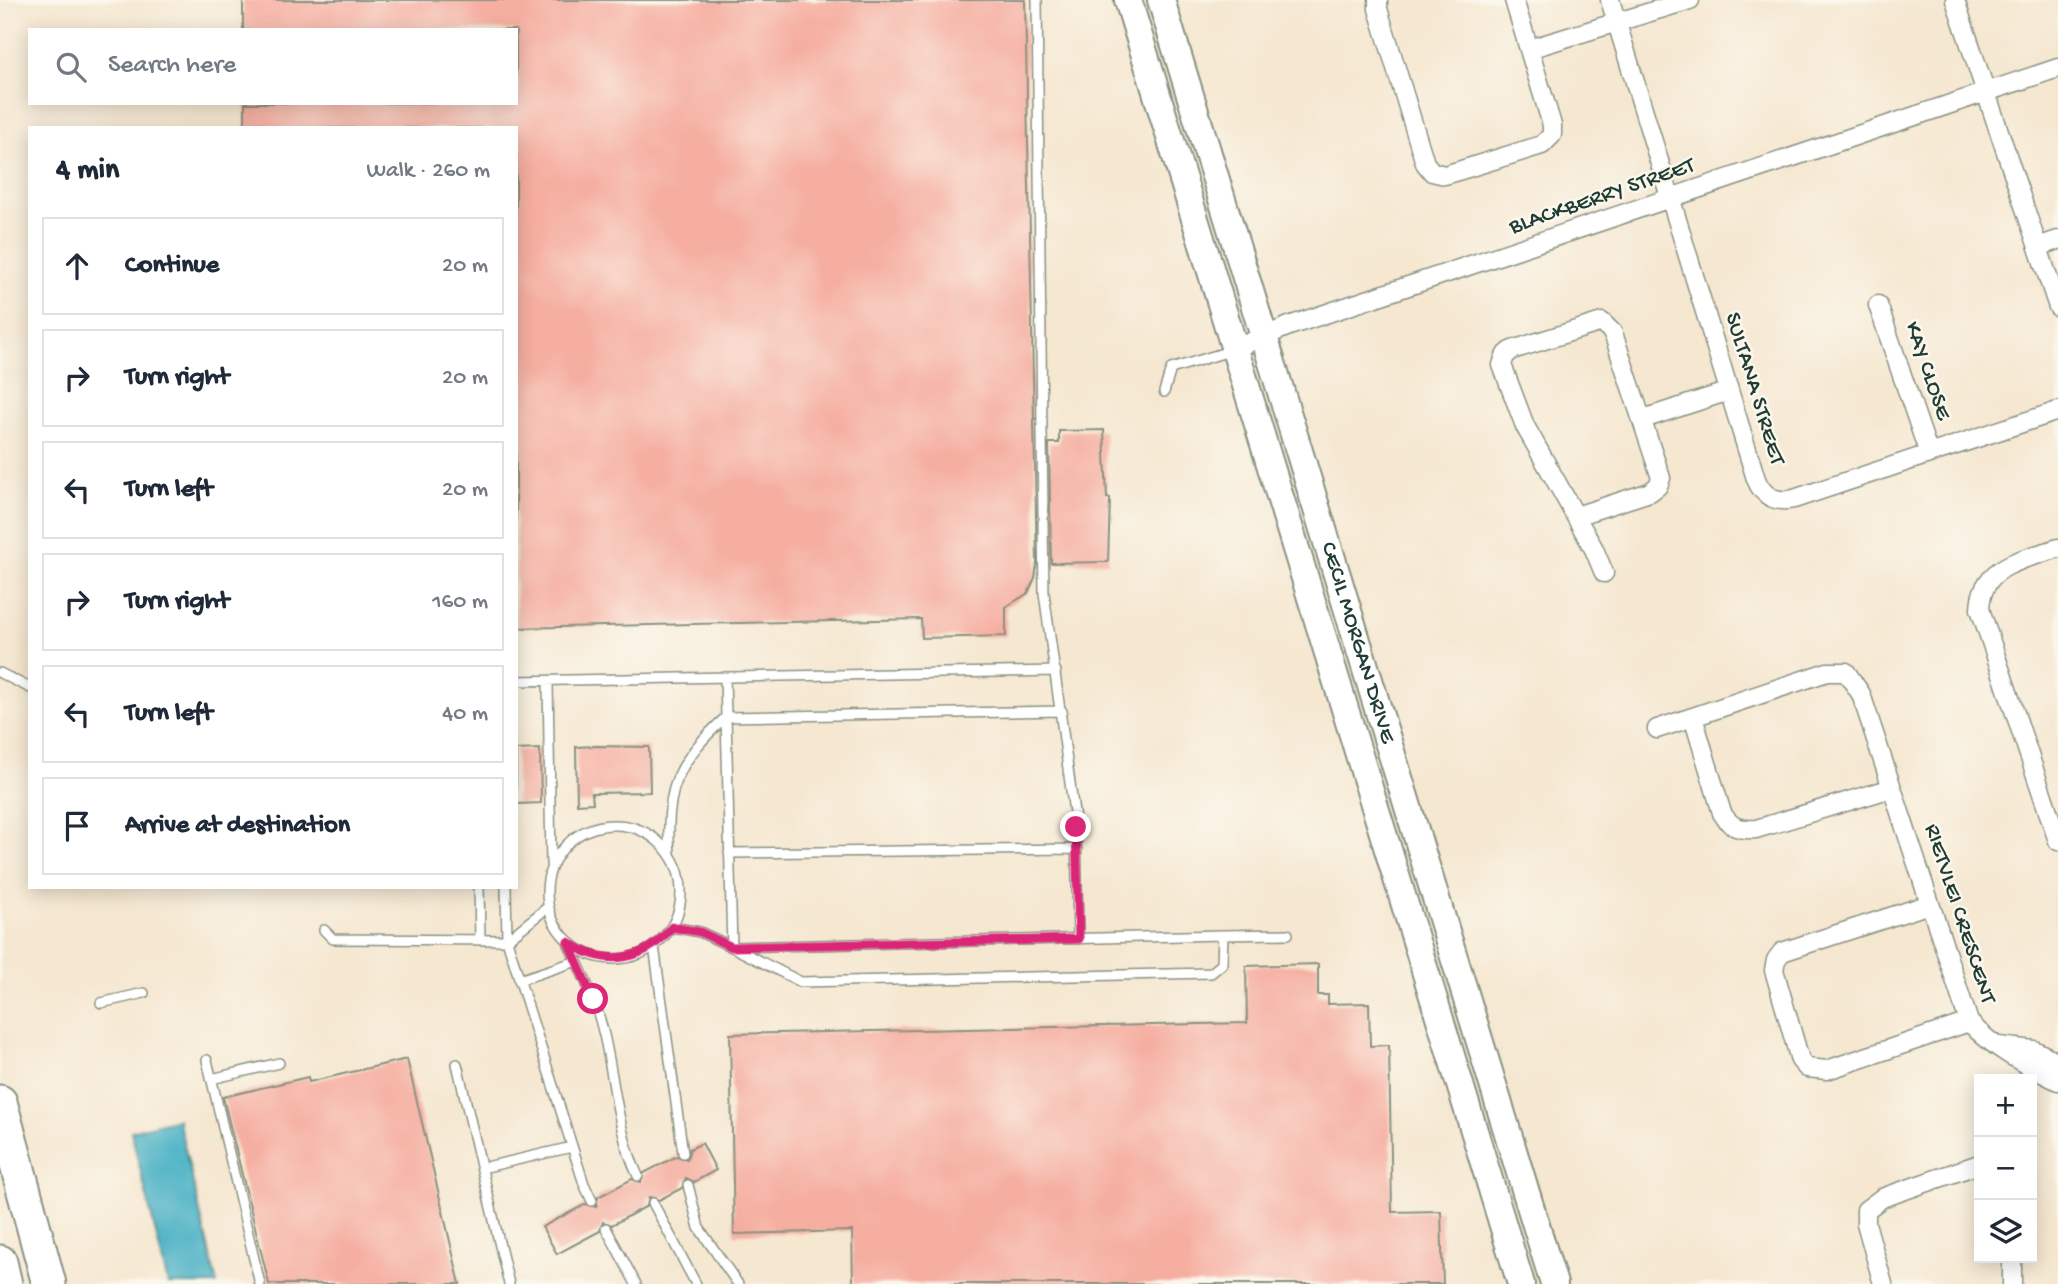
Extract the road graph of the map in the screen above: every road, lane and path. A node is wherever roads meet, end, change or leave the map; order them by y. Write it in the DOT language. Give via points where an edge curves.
graph roads {
  1 [pos="1037,0"];
  2 [pos="1128,0"];
  3 [pos="1161,0"];
  4 [pos="1378,0"];
  5 [pos="1514,0"];
  6 [pos="1610,0"];
  7 [pos="1690,0"];
  8 [pos="1955,0"];
  9 [pos="1616,23"];
  10 [pos="1529,49"];
  11 [pos="2058,68"];
  12 [pos="1986,93"];
  13 [pos="1670,199"];
  14 [pos="2058,240"];
  15 [pos="2038,247"];
  16 [pos="1878,304"];
  17 [pos="2058,307"];
  18 [pos="1264,334"];
  19 [pos="1234,349"];
  20 [pos="1729,391"];
  21 [pos="1164,392"];
  22 [pos="2058,411"];
  23 [pos="1643,419"];
  24 [pos="1929,454"];
  25 [pos="1576,516"];
  26 [pos="2058,548"];
  27 [pos="1604,573"];
  28 [pos="1056,671"];
  29 [pos="0,673"];
  30 [pos="725,677"];
  31 [pos="518,681"];
  32 [pos="548,681"];
  33 [pos="28,687"];
  34 [pos="1062,711"];
  35 [pos="726,717"];
  36 [pos="1693,717"];
  37 [pos="1657,729"];
  38 [pos="1892,788"];
  39 [pos="2058,841"];
  40 [pos="1077,849"];
  41 [pos="729,853"];
  42 [pos="670,854"];
  43 [pos="551,866"];
  44 [pos="479,889"];
  45 [pos="506,889"];
  46 [pos="1930,904"];
  47 [pos="548,907"];
  48 [pos="672,927"];
  49 [pos="324,930"];
  50 [pos="1288,934"];
  51 [pos="1223,935"];
  52 [pos="1079,939"];
  53 [pos="480,940"];
  54 [pos="507,940"];
  55 [pos="568,942"];
  56 [pos="654,946"];
  57 [pos="732,947"];
  58 [pos="577,961"];
  59 [pos="519,980"];
  60 [pos="144,993"];
  61 [pos="101,1003"];
  62 [pos="1969,1022"];
  63 [pos="1995,1046"];
  64 [pos="207,1060"];
  65 [pos="2058,1062"];
  66 [pos="279,1063"];
  67 [pos="457,1065"];
  68 [pos="211,1079"];
  69 [pos="2058,1081"];
  70 [pos="0,1102"];
  71 [pos="572,1146"];
  72 [pos="682,1153"];
  73 [pos="1974,1166"];
  74 [pos="482,1168"];
  75 [pos="638,1176"];
  76 [pos="688,1185"];
  77 [pos="592,1201"];
  78 [pos="653,1203"];
  79 [pos="606,1228"];
  80 [pos="0,1262"];
  81 [pos="2012,1263"];
  82 [pos="5,1284"];
  83 [pos="49,1284"];
  84 [pos="260,1284"];
  85 [pos="509,1284"];
  86 [pos="636,1284"];
  87 [pos="696,1284"];
  88 [pos="738,1284"];
  89 [pos="1521,1284"];
  90 [pos="1554,1284"];
  91 [pos="1883,1284"];
  92 [pos="2012,1284"];
  1 -- 28 [label="lane" via="1044,593"];
  2 -- 19 [label="street, CECIL MORGAN DRIVE"];
  3 -- 18 [label="street, CECIL MORGAN DRIVE"];
  4 -- 10 [label="street" via="1425,163 1438,175 1550,139 1553,130"];
  5 -- 10 [label="street"];
  6 -- 9 [label="street, SULTANA STREET"];
  7 -- 9 [label="street"];
  8 -- 12 [label="street"];
  9 -- 10 [label="street"];
  9 -- 13 [label="street, SULTANA STREET"];
  11 -- 12 [label="street, BLACKBERRY STREET"];
  12 -- 13 [label="street, BLACKBERRY STREET"];
  12 -- 15 [label="street"];
  13 -- 18 [label="street, BLACKBERRY STREET"];
  13 -- 20 [label="street, SULTANA STREET"];
  14 -- 15 [label="street"];
  15 -- 17 [label="street"];
  16 -- 24 [label="street, KAY CLOSE"];
  18 -- 19 [label="street, BLACKBERRY STREET"];
  18 -- 90 [label="street, CECIL MORGAN DRIVE"];
  19 -- 21 [label="lane" via="1171,369"];
  19 -- 89 [label="street, CECIL MORGAN DRIVE"];
  20 -- 23 [label="street"];
  20 -- 24 [label="street, SULTANA STREET" via="1759,486 1777,500 1794,499"];
  22 -- 24 [label="street, SULTANA STREET"];
  23 -- 25 [label="street" via="1661,473 1658,486"];
  23 -- 25 [label="street" via="1607,324 1580,327 1505,356 1503,370 1525,426"];
  25 -- 27 [label="street"];
  26 -- 39 [label="street" via="1998,571 1982,587 1980,609"];
  28 -- 30 [label="lane"];
  28 -- 34 [label="lane"];
  29 -- 33 [label="lane"];
  30 -- 32 [label="lane"];
  30 -- 35 [label="lane"];
  31 -- 32 [label="lane"];
  32 -- 43 [label="lane"];
  34 -- 35 [label="lane"];
  34 -- 40 [label="lane"];
  35 -- 41 [label="lane"];
  35 -- 42 [label="lane" via="685,761 673,786 667,815"];
  36 -- 37 [label="street, RIETVLEI CRESCENT"];
  36 -- 38 [label="street" via="1722,813 1728,824 1740,830"];
  36 -- 38 [label="street, RIETVLEI CRESCENT" via="1827,672 1846,673 1861,694"];
  38 -- 46 [label="street, RIETVLEI CRESCENT"];
  40 -- 41 [label="lane"];
  40 -- 52 [label="lane"];
  41 -- 57 [label="lane"];
  42 -- 43 [label="lane" via="643,831 607,824 573,838"];
  42 -- 48 [label="lane" via="681,883"];
  43 -- 47 [label="lane"];
  44 -- 53 [label="lane"];
  45 -- 54 [label="lane"];
  46 -- 62 [label="street, RIETVLEI CRESCENT"];
  46 -- 62 [label="street" via="1782,952 1774,970 1800,1060 1807,1068 1827,1070"];
  47 -- 54 [label="lane"];
  47 -- 55 [label="lane"];
  48 -- 56 [label="lane"];
  48 -- 57 [label="lane" via="700,932"];
  49 -- 53 [label="lane" via="333,939"];
  50 -- 51 [label="lane"];
  51 -- 52 [label="lane"];
  51 -- 57 [label="lane" via="1220,968 1197,973 801,982"];
  52 -- 57 [label="lane"];
  53 -- 54 [label="lane"];
  54 -- 59 [label="lane"];
  55 -- 56 [label="lane" via="601,958 638,955"];
  55 -- 58 [label="lane"];
  56 -- 72 [label="lane"];
  58 -- 59 [label="lane"];
  58 -- 75 [label="lane" via="604,1034 616,1104"];
  59 -- 71 [label="lane"];
  60 -- 61 [label="lane"];
  62 -- 63 [label="street, RIETVLEI CRESCENT"];
  63 -- 65 [label="street" via="2034,1050"];
  63 -- 69 [label="street, RIETVLEI CRESCENT"];
  64 -- 68 [label="lane"];
  66 -- 68 [label="lane"];
  67 -- 74 [label="lane"];
  68 -- 84 [label="lane"];
  70 -- 83 [label="highway"];
  71 -- 74 [label="lane"];
  71 -- 77 [label="lane"];
  73 -- 91 [label="street" via="1882,1198 1866,1210"];
  74 -- 85 [label="lane"];
  76 -- 88 [label="lane" via="699,1228"];
  78 -- 87 [label="lane"];
  79 -- 86 [label="lane"];
  80 -- 82 [label="highway"];
  81 -- 92 [label="street"];
}
